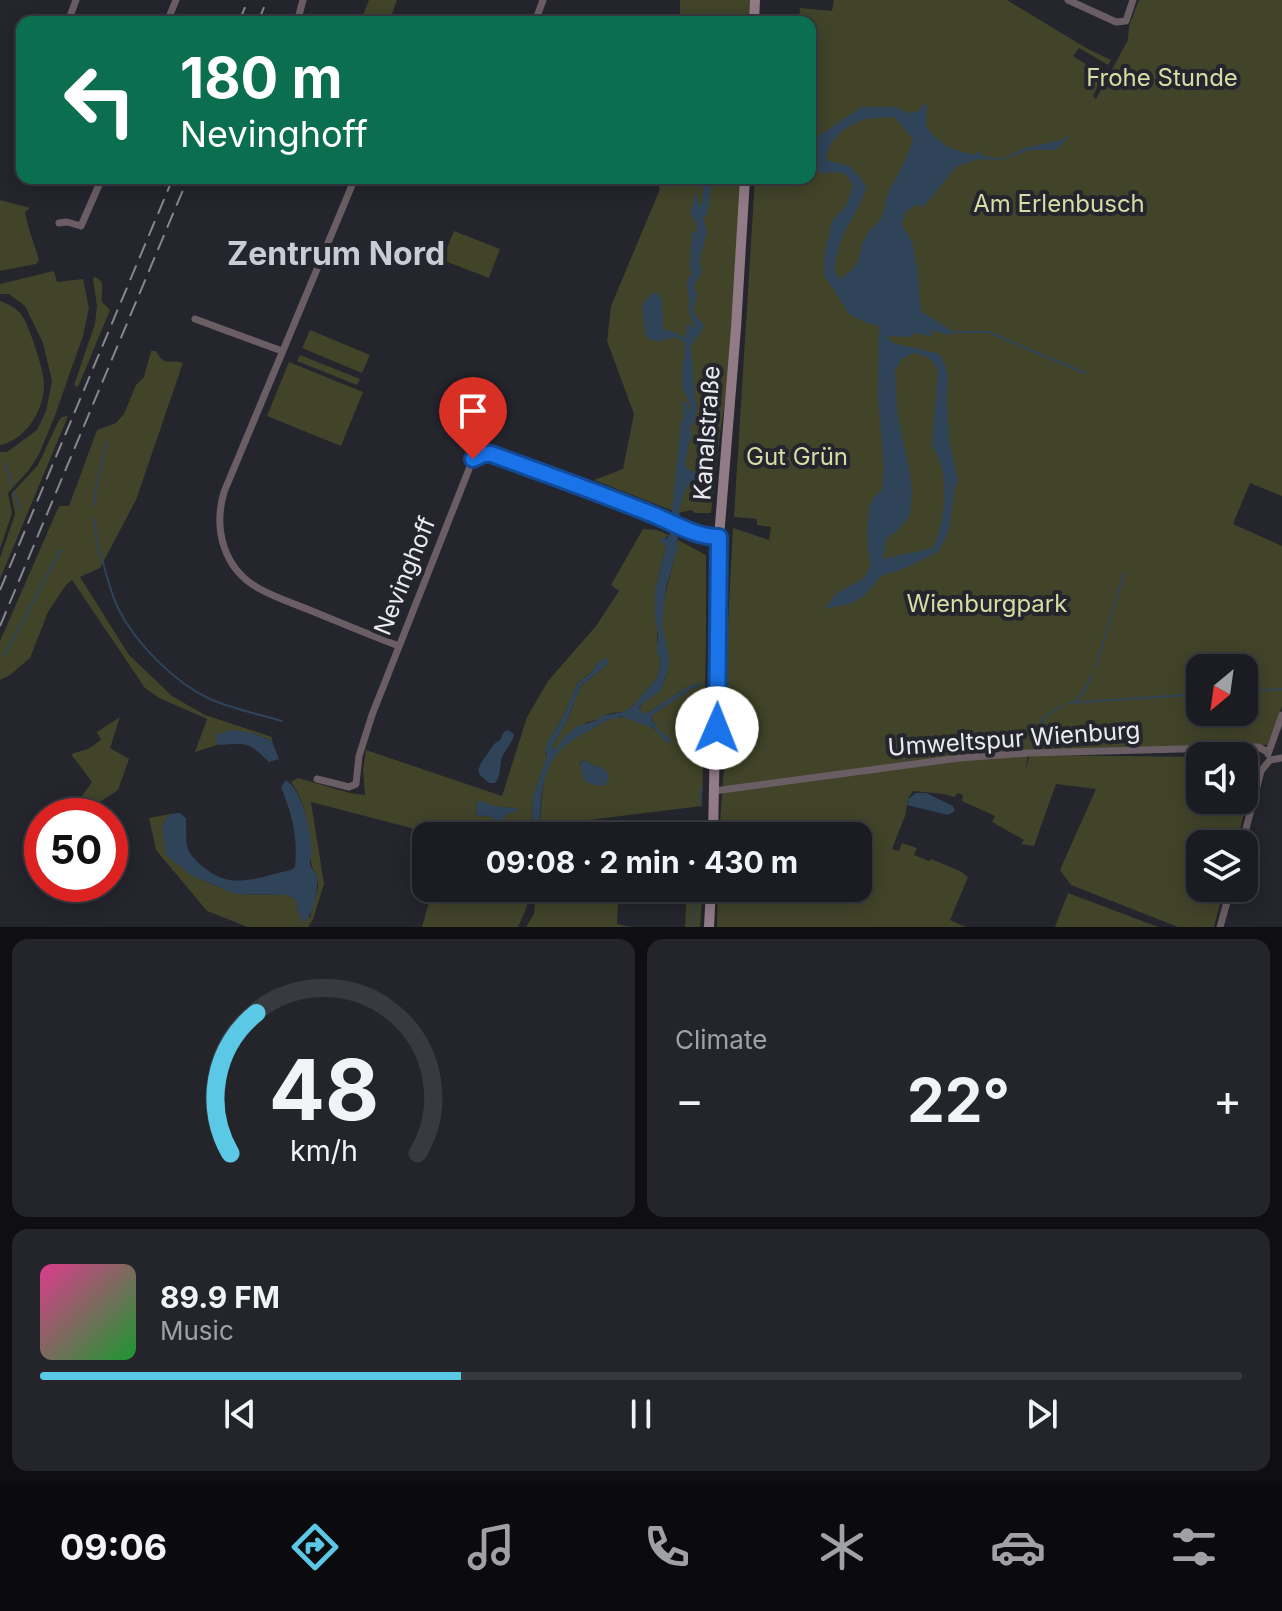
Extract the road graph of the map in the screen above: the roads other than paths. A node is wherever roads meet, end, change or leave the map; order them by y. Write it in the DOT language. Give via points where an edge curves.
graph roads {
  1 [pos="303,0"];
  2 [pos="1068,0"];
  3 [pos="1133,0"];
  4 [pos="299,15"];
  5 [pos="99,184"];
  6 [pos="352,184"];
  7 [pos="745,184"];
  8 [pos="59,223"];
  9 [pos="195,319"];
  10 [pos="282,351"];
  11 [pos="719,537"];
  12 [pos="399,646"];
  13 [pos="1282,715"];
  14 [pos="1269,756"];
  15 [pos="1282,758"];
  16 [pos="317,779"];
  17 [pos="714,791"];
  18 [pos="713,822"];
  19 [pos="1246,830"];
  20 [pos="710,902"];
  21 [pos="1227,902"];
  22 [pos="709,927"];
  23 [pos="1220,927"];
  1 -- 4 [label="street"];
  2 -- 3 [label="street" via="1116,22 1126,21"];
  5 -- 8 [label="street" via="81,226"];
  6 -- 10 [label="street"];
  7 -- 11 [label="main road, Kanalstraße"];
  9 -- 10 [label="street"];
  10 -- 12 [label="street" via="224,492 219,512 223,546 236,569 258,588"];
  11 -- 12 [label="street, Nevinghoff" via="704,537 491,454 478,456 469,467"];
  11 -- 17 [label="main road, Kanalstraße"];
  12 -- 16 [label="street, Nevinghoff" via="362,744 356,784"];
  13 -- 14 [label="street"];
  14 -- 15 [label="street, Umweltspur Wienburg"];
  14 -- 17 [label="street, Umweltspur Wienburg" via="1258,747 979,756"];
  14 -- 19 [label="street"];
  17 -- 18 [label="main road, Kanalstraße"];
  20 -- 22 [label="main road"];
  21 -- 23 [label="street"];
}
